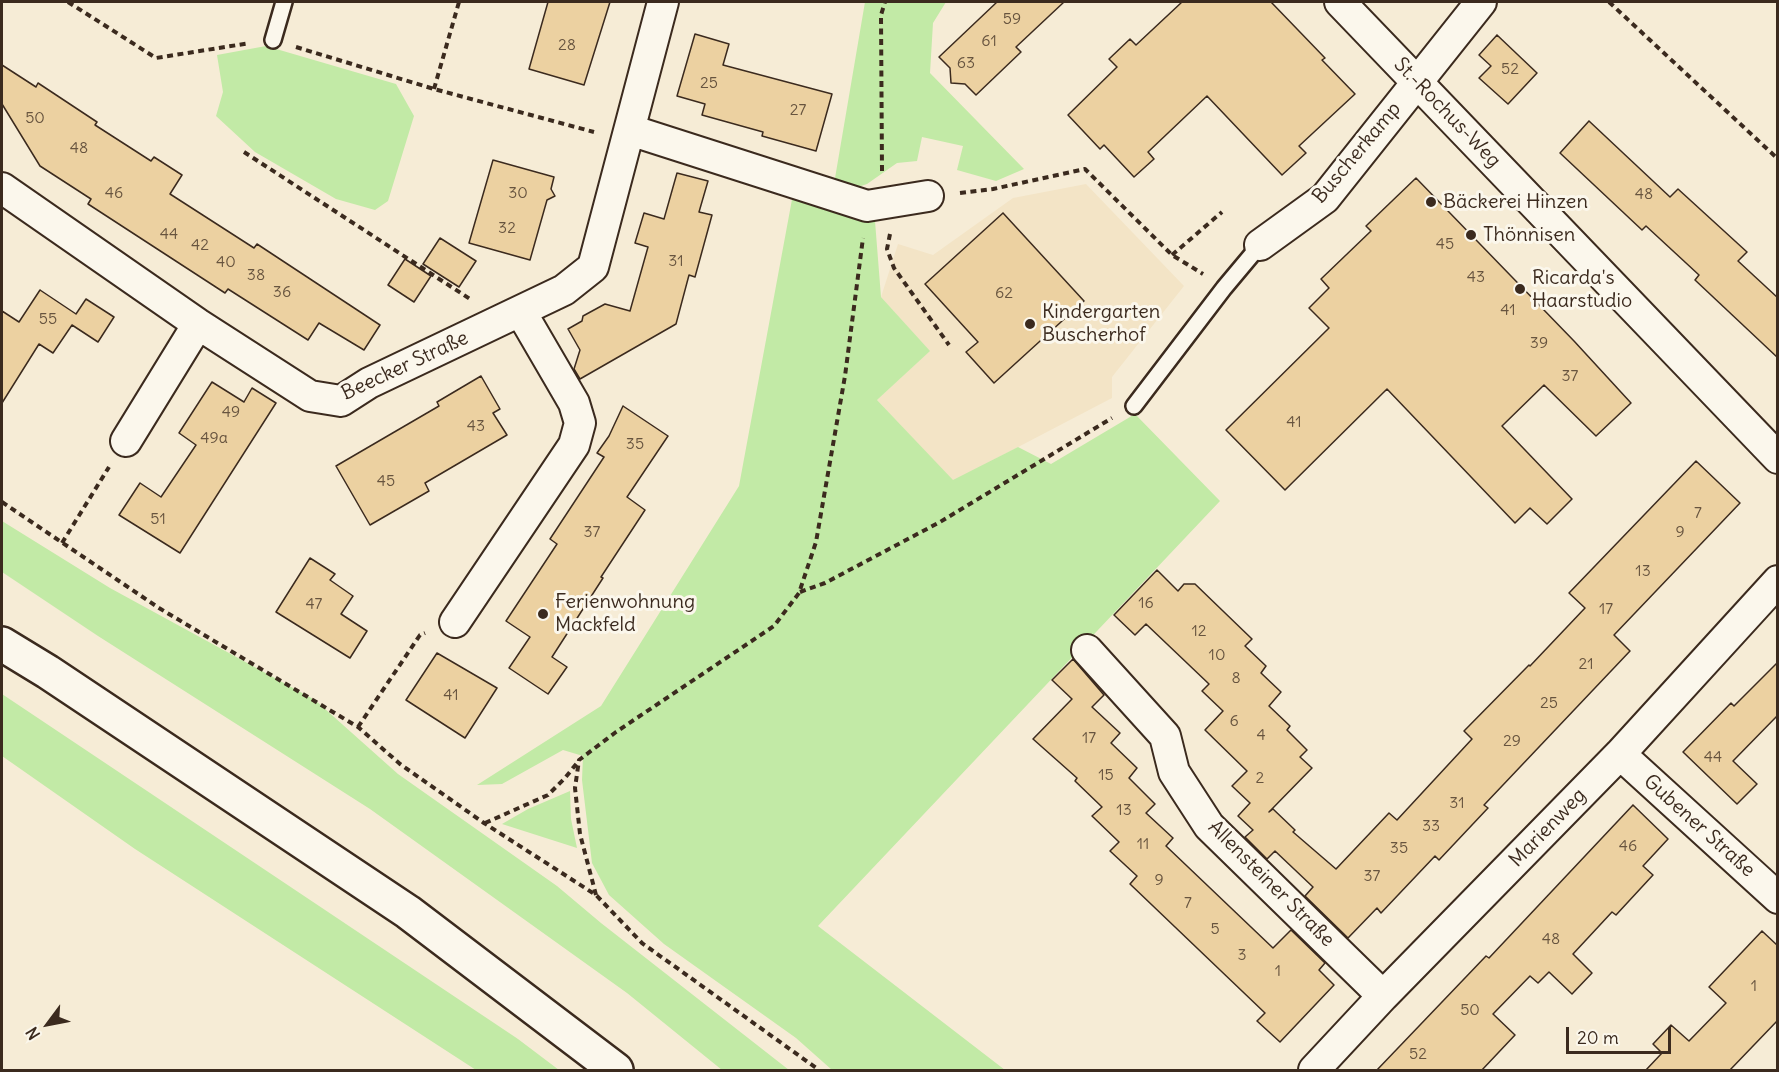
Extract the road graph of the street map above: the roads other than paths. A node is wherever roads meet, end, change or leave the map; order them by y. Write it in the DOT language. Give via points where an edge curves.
graph roads {
  1 [pos="284,2"];
  2 [pos="663,2"];
  3 [pos="1340,2"];
  4 [pos="1480,2"];
  5 [pos="273,40"];
  6 [pos="1417,82"];
  7 [pos="628,136"];
  8 [pos="2,188"];
  9 [pos="928,196"];
  10 [pos="1260,245"];
  11 [pos="512,316"];
  12 [pos="198,324"];
  13 [pos="1134,406"];
  14 [pos="126,441"];
  15 [pos="1778,458"];
  16 [pos="1778,581"];
  17 [pos="455,622"];
  18 [pos="2,645"];
  19 [pos="1087,650"];
  20 [pos="1620,754"];
  21 [pos="1778,898"];
  22 [pos="1383,996"];
  23 [pos="616,1071"];
  24 [pos="1314,1071"];
  1 -- 5 [label="lane"];
  2 -- 7 [label="street, Beecker Straße"];
  3 -- 6 [label="street, St.-Rochus-Weg"];
  4 -- 6 [label="street, Buscherkamp"];
  6 -- 10 [label="street, Buscherkamp" via="1325,198"];
  6 -- 15 [label="street, St.-Rochus-Weg"];
  7 -- 9 [label="street" via="867,206"];
  7 -- 11 [label="street, Beecker Straße" via="593,267 564,290"];
  8 -- 12 [label="street, Beecker Straße"];
  10 -- 13 [label="lane, Buscherkamp"];
  11 -- 12 [label="street, Beecker Straße" via="369,383 341,401 310,396"];
  11 -- 17 [label="street" via="574,403 580,423 574,445"];
  12 -- 14 [label="street"];
  16 -- 20 [label="street, Marienweg"];
  18 -- 23 [label="main road" via="408,912"];
  19 -- 22 [label="street, Allensteiner Straße" via="1165,736 1174,772 1209,826"];
  20 -- 21 [label="street, Gubener Straße"];
  20 -- 22 [label="street, Marienweg"];
  22 -- 24 [label="street, Marienweg"];
}
